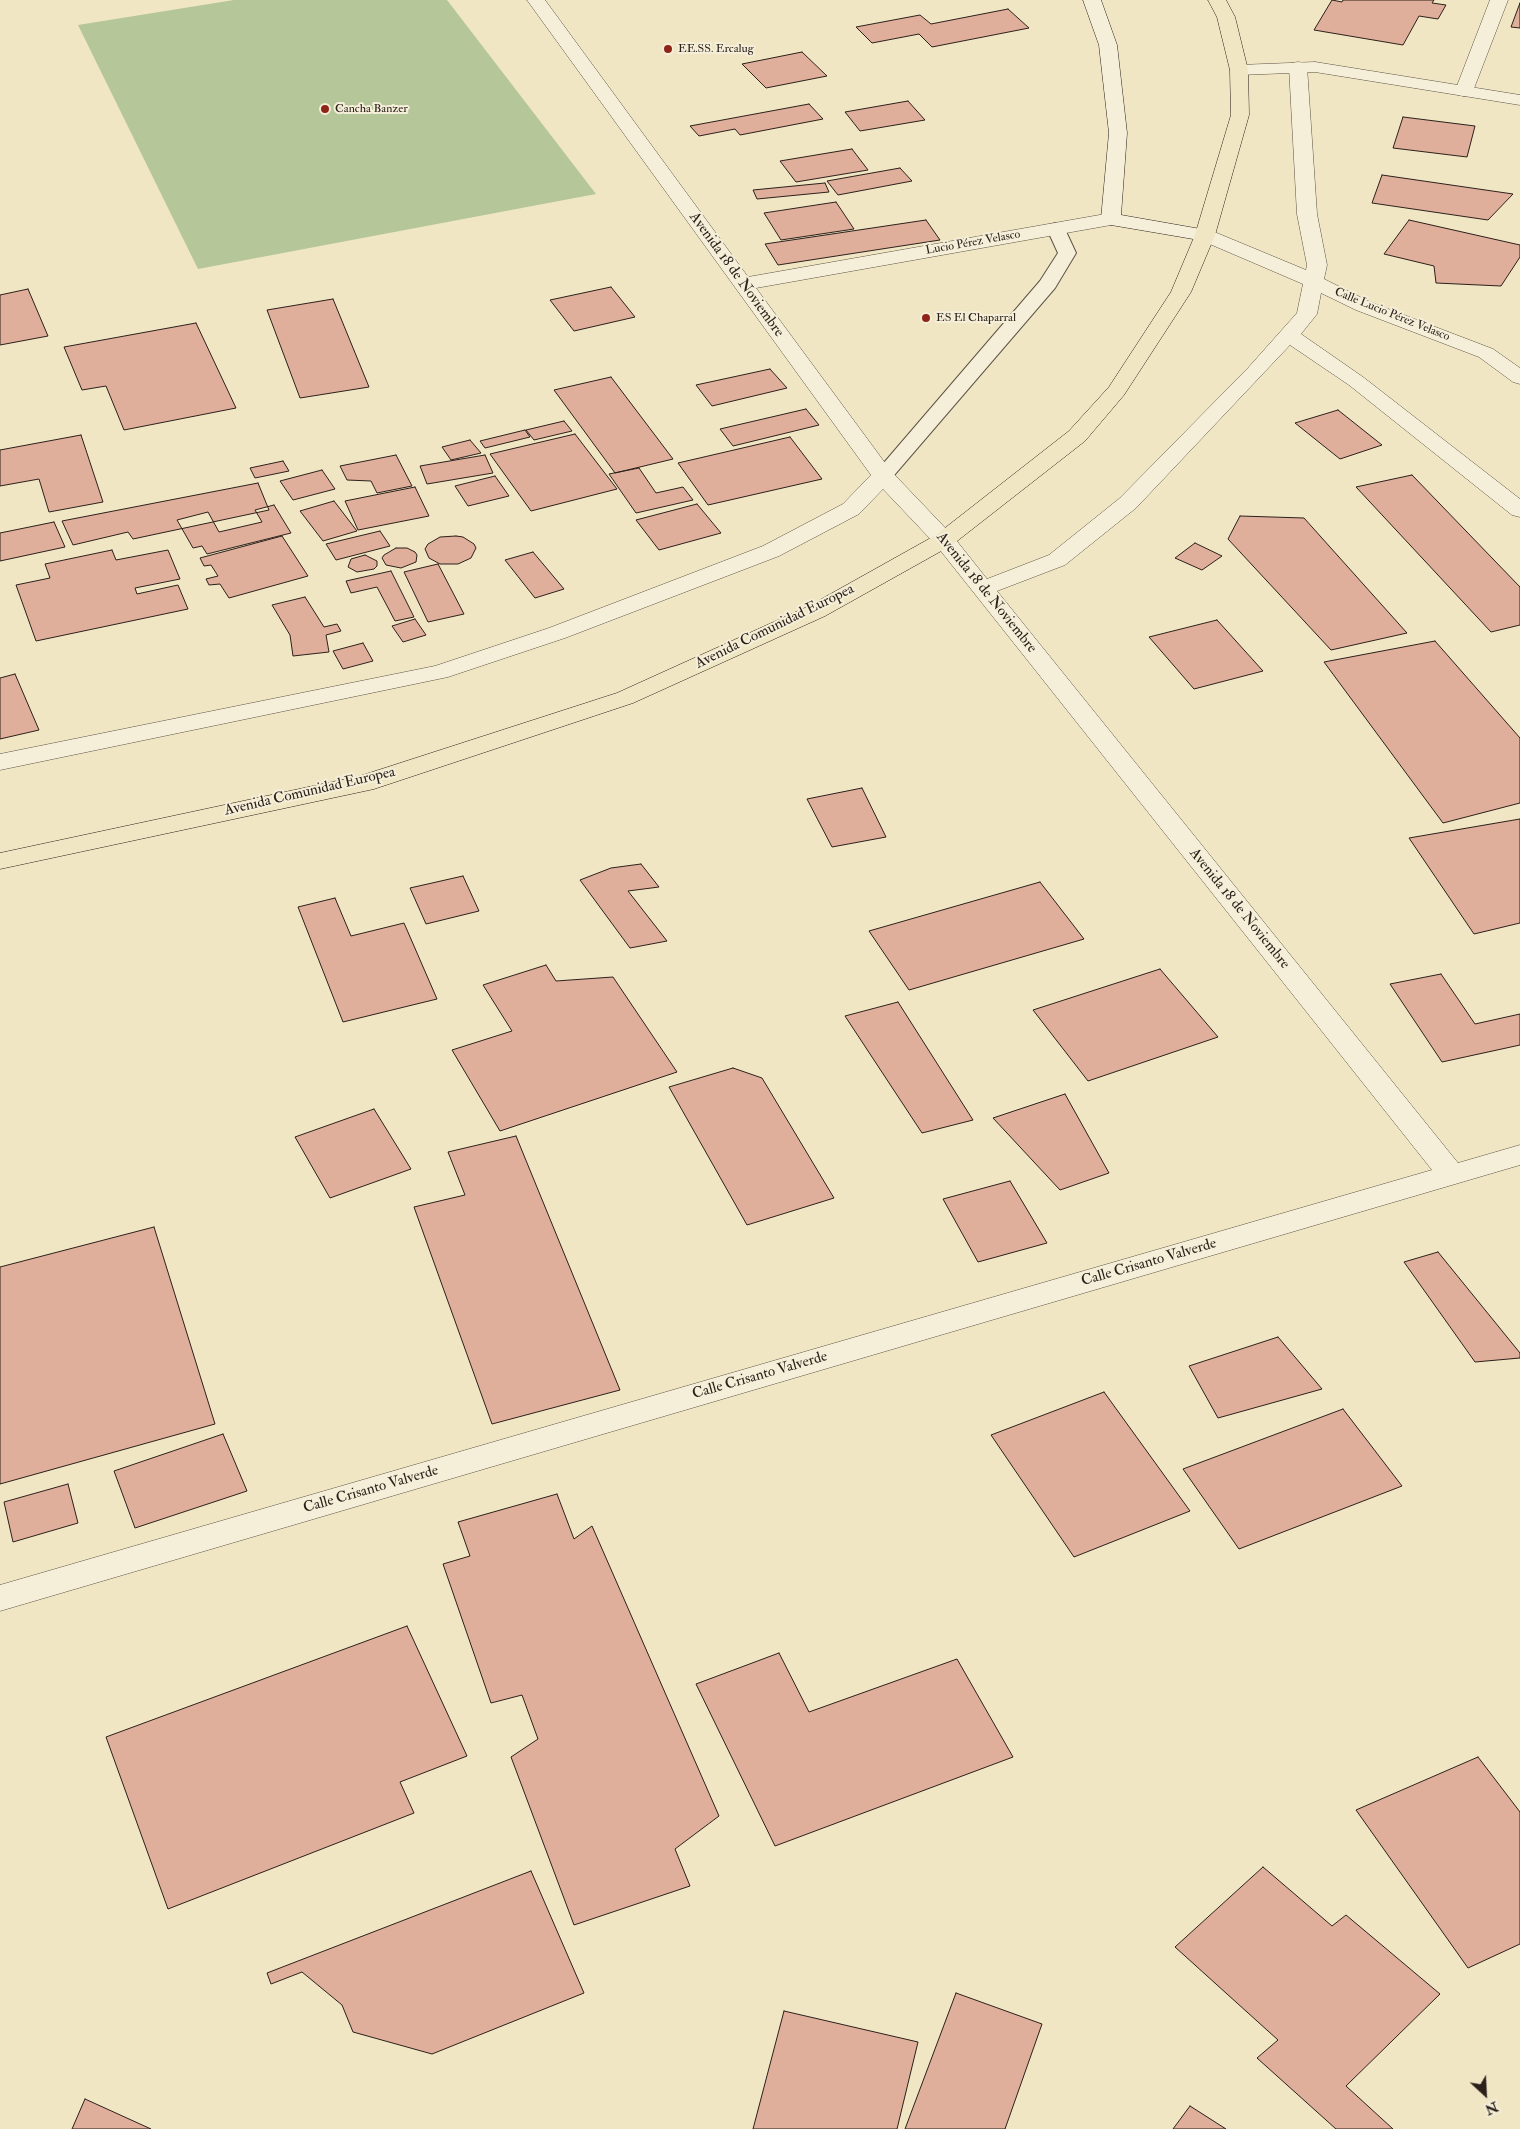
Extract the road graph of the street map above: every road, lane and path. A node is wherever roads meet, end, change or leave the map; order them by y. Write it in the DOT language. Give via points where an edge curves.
graph roads {
  1 [pos="536,0"];
  2 [pos="1092,0"];
  3 [pos="1217,0"];
  4 [pos="1499,0"];
  5 [pos="1298,67"];
  6 [pos="1239,70"];
  7 [pos="1464,91"];
  8 [pos="1520,100"];
  9 [pos="1112,219"];
  10 [pos="1056,229"];
  11 [pos="1205,235"];
  12 [pos="1314,282"];
  13 [pos="742,284"];
  14 [pos="1289,336"];
  15 [pos="1486,353"];
  16 [pos="1520,359"];
  17 [pos="1520,378"];
  18 [pos="884,476"];
  19 [pos="1520,510"];
  20 [pos="944,540"];
  21 [pos="983,589"];
  22 [pos="0,762"];
  23 [pos="0,861"];
  24 [pos="1520,1155"];
  25 [pos="1451,1174"];
  26 [pos="0,1598"];
  1 -- 13 [label="street, Avenida 18 de Noviembre"];
  2 -- 9 [label="street" via="1108,45 1118,133"];
  3 -- 6 [label="main road, Avenida Comunidad Europea" via="1226,17"];
  4 -- 7 [label="street"];
  5 -- 6 [label="street"];
  5 -- 7 [label="street"];
  5 -- 12 [label="street" via="1307,214 1317,265"];
  6 -- 11 [label="main road, Avenida Comunidad Europea" via="1240,116"];
  7 -- 8 [label="street"];
  9 -- 10 [label="street, Lucio Pérez Velasco"];
  9 -- 11 [label="street, Lucio Pérez Velasco"];
  10 -- 13 [label="street, Lucio Pérez Velasco"];
  10 -- 18 [label="lane" via="1067,253 1048,284"];
  11 -- 12 [label="street, Calle Lucio Pérez Velasco"];
  11 -- 20 [label="main road, Avenida Comunidad Europea" via="1181,292 1118,391 1077,436"];
  12 -- 14 [label="street" via="1307,314"];
  12 -- 15 [label="street, Calle Lucio Pérez Velasco" via="1363,306"];
  13 -- 18 [label="street, Avenida 18 de Noviembre"];
  14 -- 19 [label="street" via="1356,381"];
  14 -- 21 [label="street" via="1128,503 1057,560"];
  15 -- 16 [label="street"];
  15 -- 17 [label="street, Calle Lucio Pérez Velasco"];
  18 -- 20 [label="street, Avenida 18 de Noviembre"];
  18 -- 22 [label="street" via="851,509 771,551 557,633 440,672"];
  20 -- 21 [label="street, Avenida 18 de Noviembre"];
  20 -- 23 [label="main road, Avenida Comunidad Europea" via="817,610 625,698 365,783"];
  21 -- 25 [label="street, Avenida 18 de Noviembre"];
  24 -- 25 [label="street, Calle Crisanto Valverde"];
  25 -- 26 [label="street, Calle Crisanto Valverde"];
}
